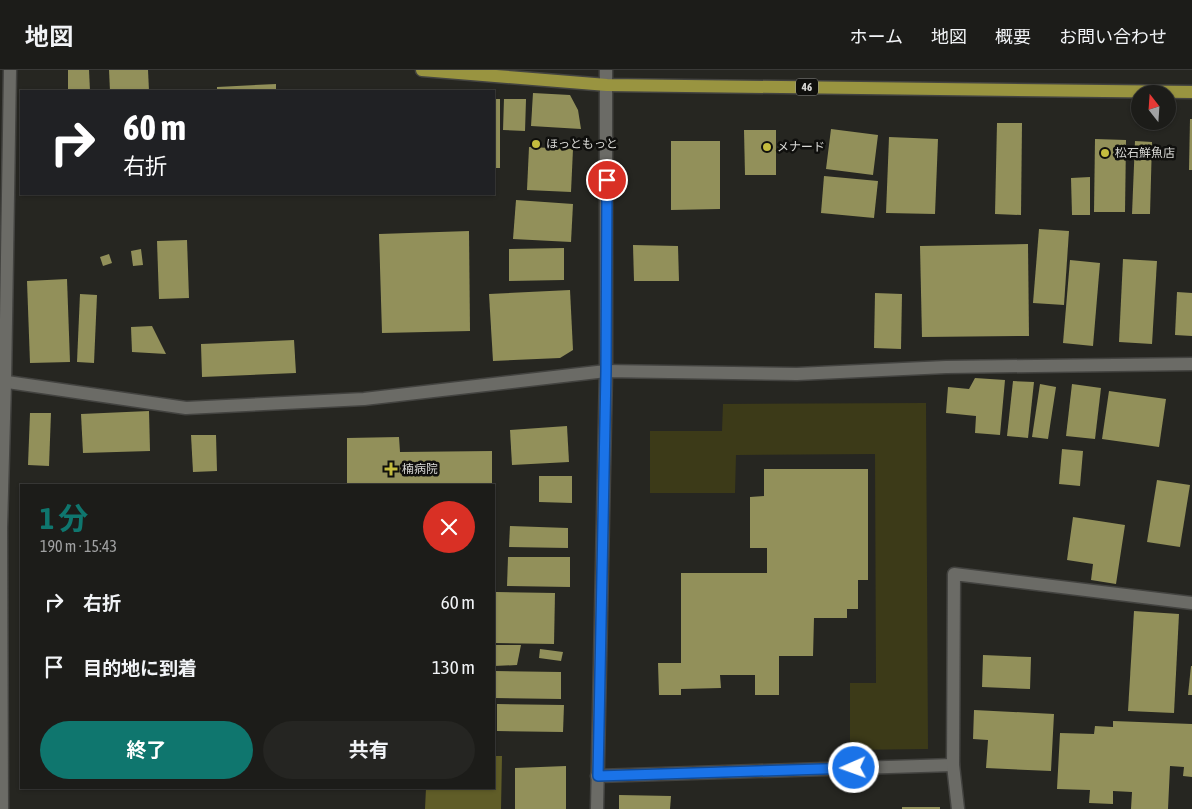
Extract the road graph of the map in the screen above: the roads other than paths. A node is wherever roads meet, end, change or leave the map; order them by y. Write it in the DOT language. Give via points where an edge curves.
graph roads {
  1 [pos="10,70"];
  2 [pos="422,70"];
  3 [pos="606,70"];
  4 [pos="607,85"];
  5 [pos="1192,92"];
  6 [pos="1192,364"];
  7 [pos="606,371"];
  8 [pos="3,382"];
  9 [pos="0,528"];
  10 [pos="1192,602"];
  11 [pos="953,765"];
  12 [pos="598,776"];
  13 [pos="2,809"];
  14 [pos="597,809"];
  15 [pos="958,809"];
  1 -- 8 [label="street"];
  2 -- 4 [label="main road, 46"];
  3 -- 4 [label="street"];
  4 -- 5 [label="main road, 46"];
  4 -- 7 [label="street"];
  6 -- 7 [label="street" via="946,367 797,374"];
  7 -- 8 [label="street" via="364,399 186,408"];
  7 -- 12 [label="street"];
  8 -- 9 [label="street"];
  9 -- 13 [label="street"];
  10 -- 11 [label="street" via="954,574"];
  11 -- 12 [label="street"];
  11 -- 15 [label="street"];
  12 -- 14 [label="street"];
}
